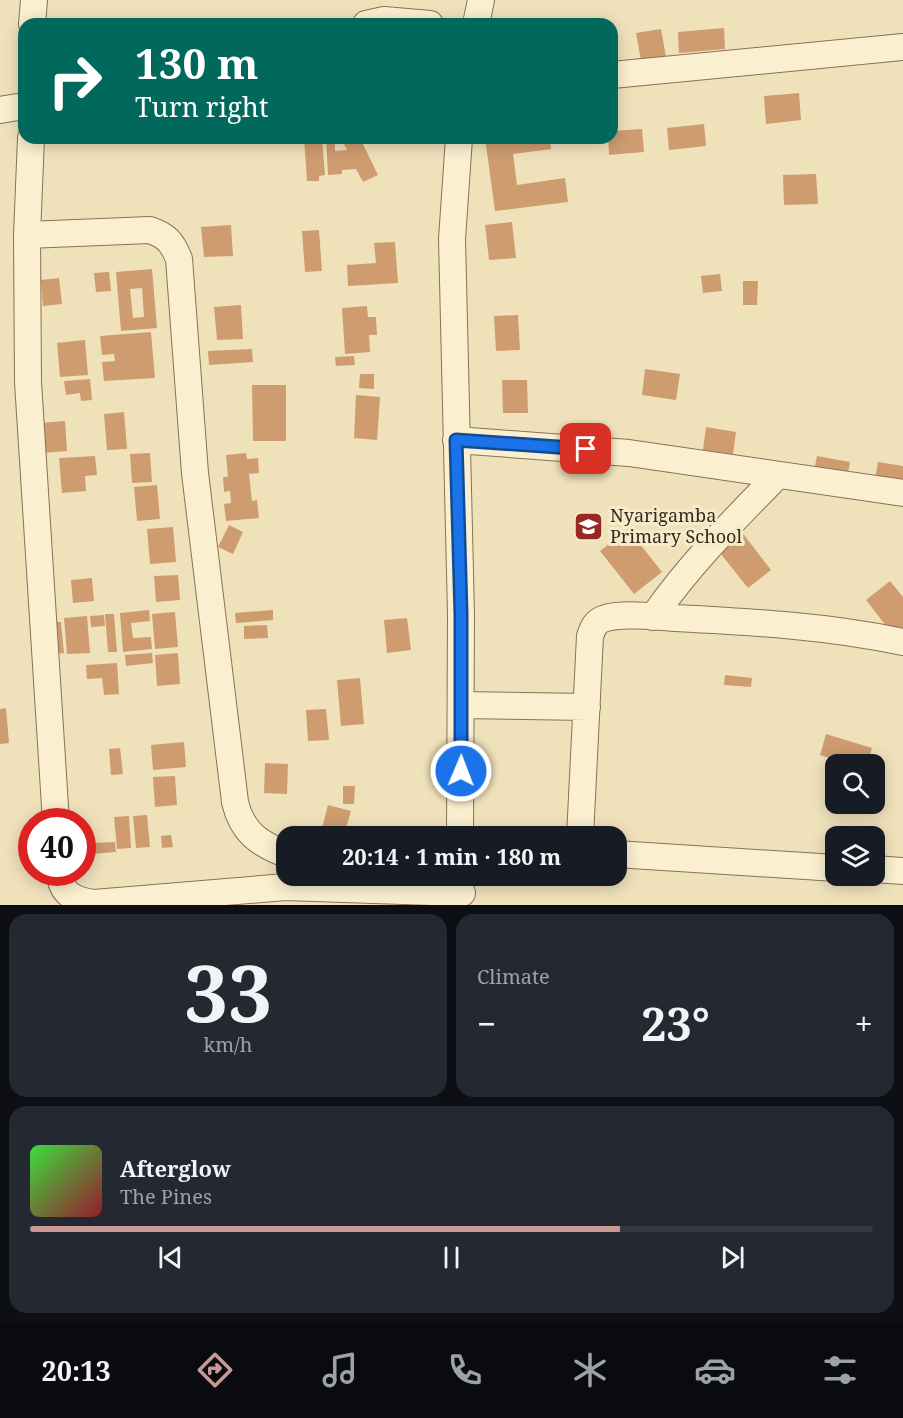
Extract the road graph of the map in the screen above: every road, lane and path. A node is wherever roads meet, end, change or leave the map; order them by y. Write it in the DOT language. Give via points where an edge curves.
graph roads {
  1 [pos="481,0"];
  2 [pos="477,18"];
  3 [pos="903,47"];
  4 [pos="618,74"];
  5 [pos="18,107"];
  6 [pos="0,110"];
  7 [pos="31,144"];
  8 [pos="459,144"];
  9 [pos="27,235"];
  10 [pos="456,440"];
  11 [pos="777,476"];
  12 [pos="903,493"];
  13 [pos="653,617"];
  14 [pos="903,642"];
  15 [pos="462,705"];
  16 [pos="587,707"];
  17 [pos="55,808"];
  18 [pos="460,826"];
  19 [pos="581,826"];
  20 [pos="276,850"];
  21 [pos="627,855"];
  22 [pos="825,867"];
  23 [pos="885,870"];
  24 [pos="903,871"];
  25 [pos="62,886"];
  26 [pos="461,891"];
  27 [pos="78,903"];
  1 -- 2 [label="street"];
  3 -- 4 [label="street"];
  5 -- 6 [label="street"];
  7 -- 9 [label="street"];
  8 -- 10 [label="street" via="452,239"];
  9 -- 17 [label="street" via="28,382"];
  9 -- 20 [label="street" via="150,230 172,242 179,259 195,473 234,802 250,835"];
  10 -- 11 [label="street" via="629,453"];
  10 -- 15 [label="street"];
  11 -- 12 [label="street"];
  11 -- 13 [label="street" via="684,575"];
  13 -- 14 [label="street" via="778,623"];
  13 -- 16 [label="street" via="612,617 594,625 590,636"];
  15 -- 16 [label="street"];
  15 -- 18 [label="street"];
  16 -- 19 [label="street"];
  21 -- 22 [label="street"];
  23 -- 24 [label="street"];
  25 -- 27 [label="street"];
  26 -- 27 [label="street" via="285,886"];
}
